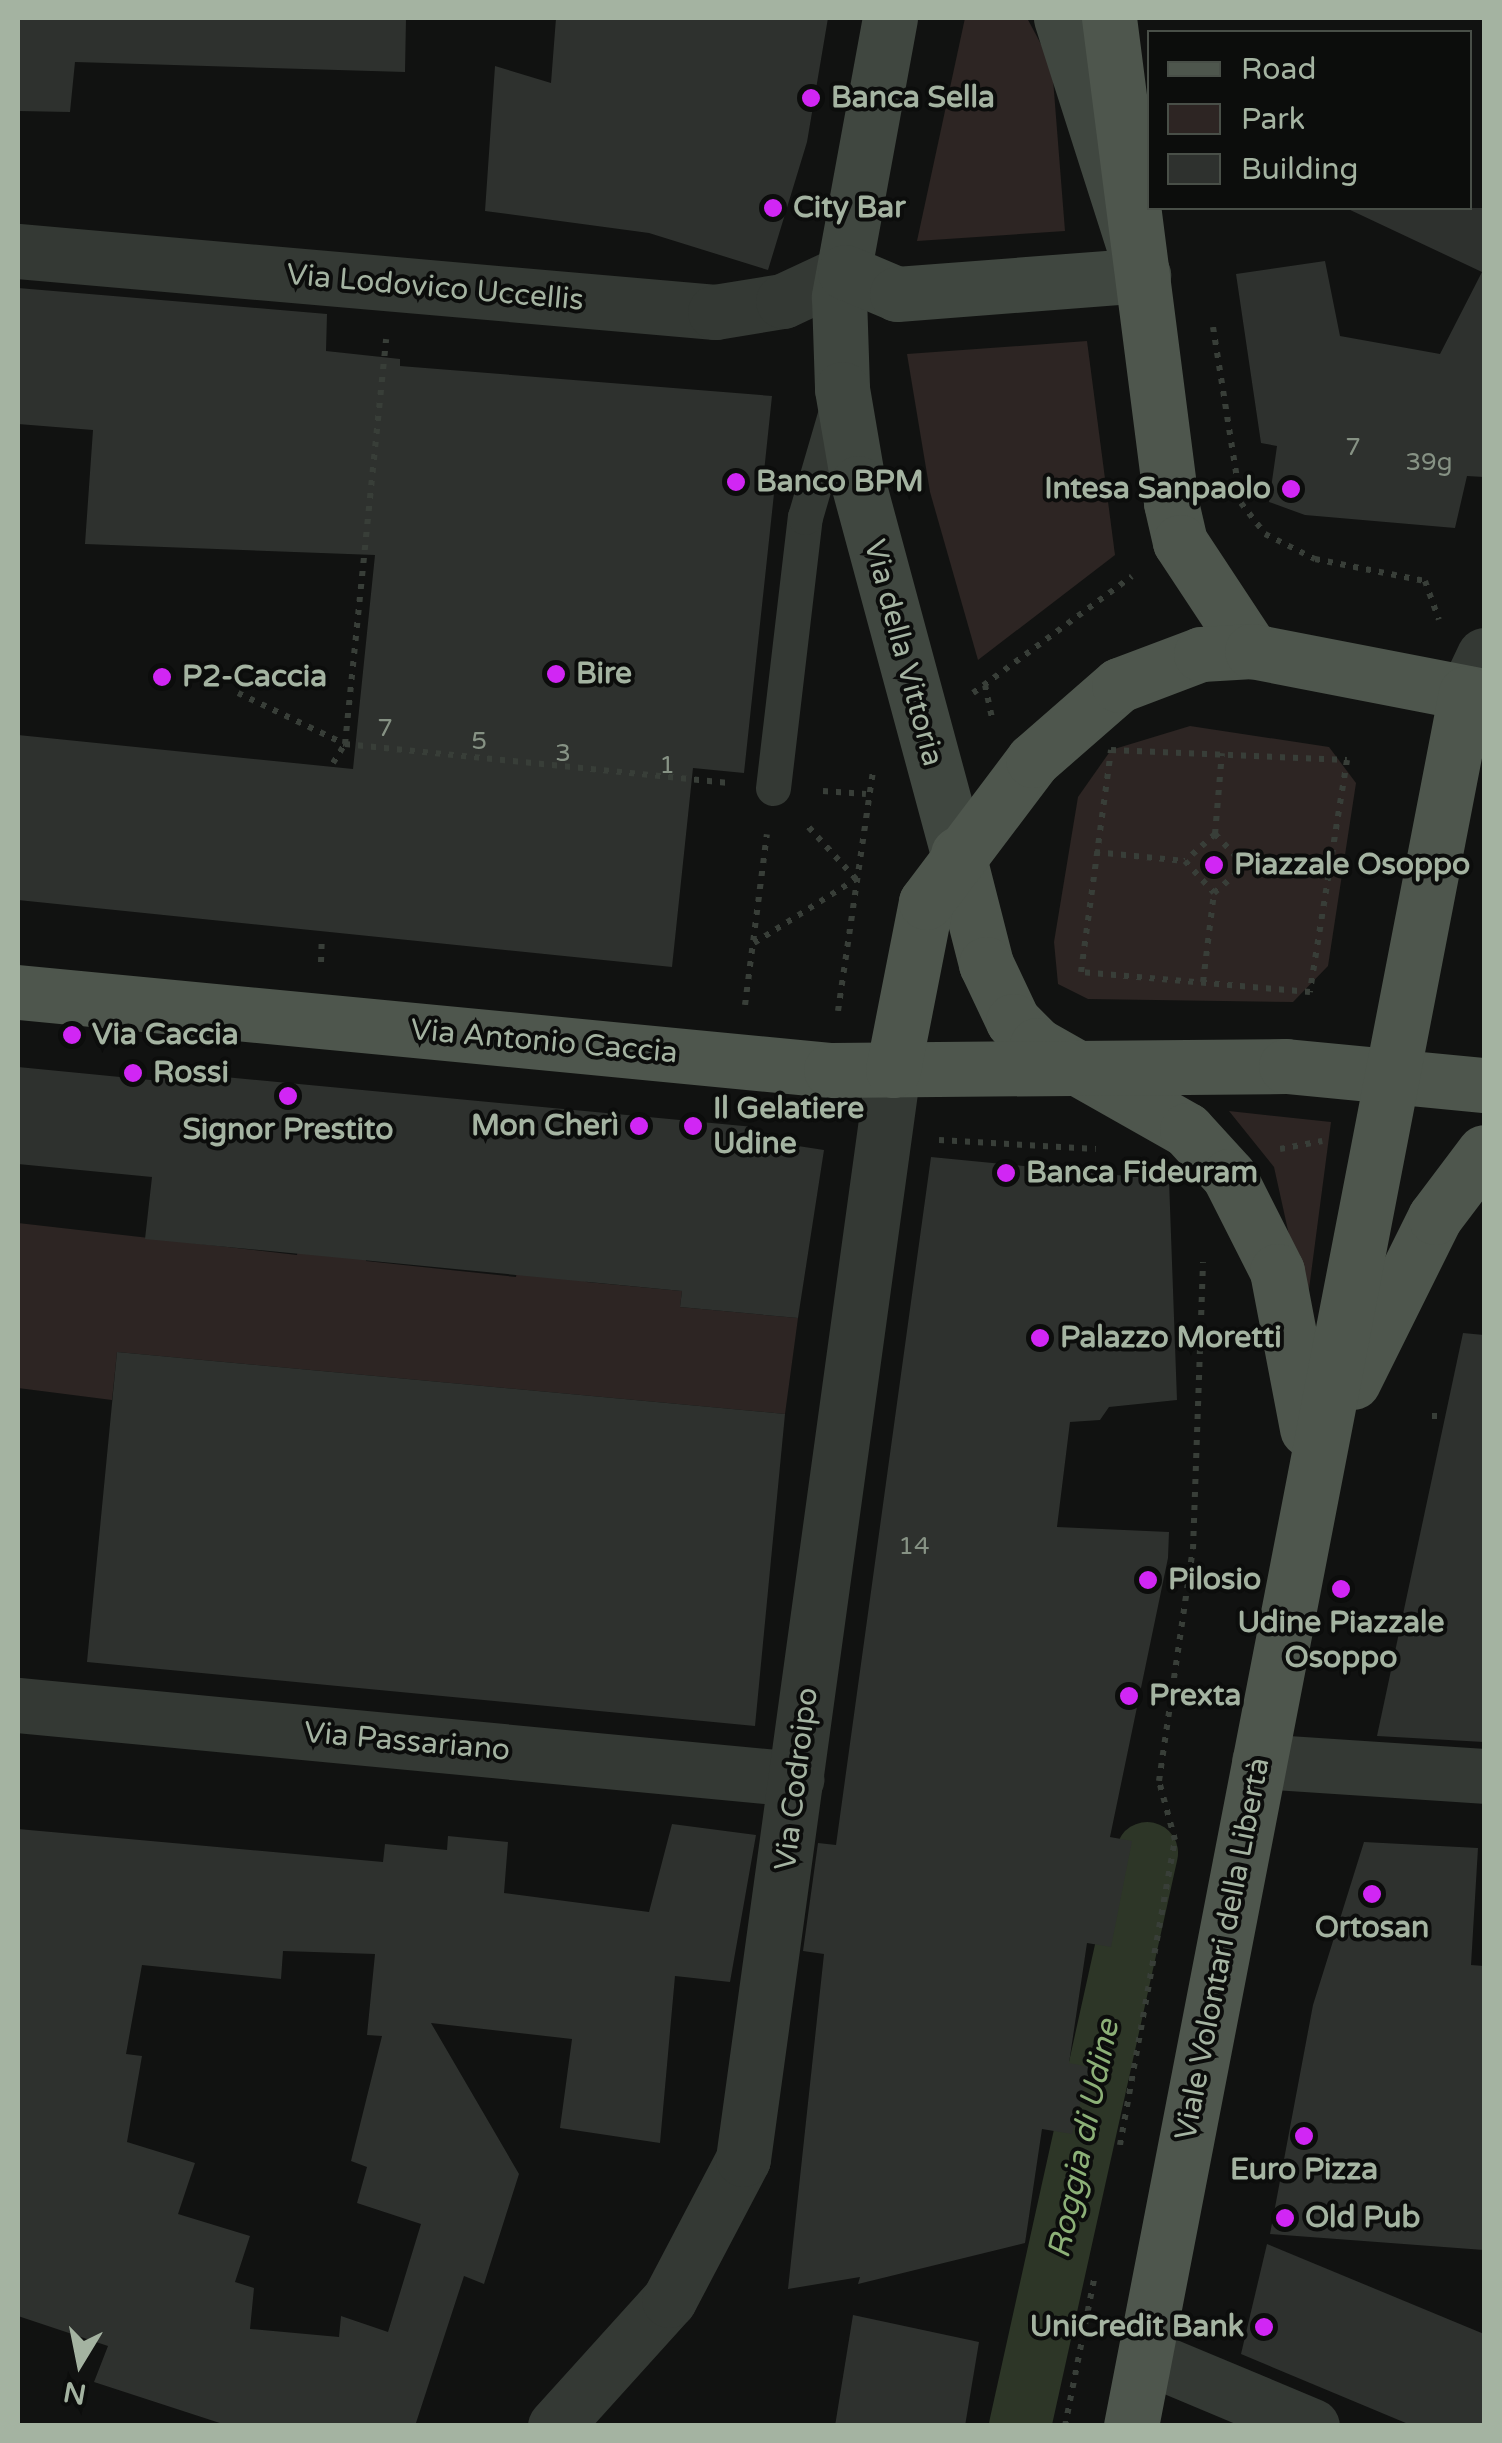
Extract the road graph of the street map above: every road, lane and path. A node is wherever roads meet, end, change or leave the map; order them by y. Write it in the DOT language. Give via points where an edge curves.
graph roads {
  1 [pos="890,18"];
  2 [pos="1061,18"];
  3 [pos="1109,18"];
  4 [pos="18,251"];
  5 [pos="845,272"];
  6 [pos="1143,275"];
  7 [pos="392,285"];
  8 [pos="1209,306"];
  9 [pos="842,389"];
  10 [pos="1116,588"];
  11 [pos="1252,651"];
  12 [pos="1478,681"];
  13 [pos="238,692"];
  14 [pos="994,726"];
  15 [pos="345,744"];
  16 [pos="1222,753"];
  17 [pos="333,762"];
  18 [pos="874,770"];
  19 [pos="772,788"];
  20 [pos="1092,798"];
  21 [pos="1102,805"];
  22 [pos="1215,834"];
  23 [pos="1095,852"];
  24 [pos="958,854"];
  25 [pos="1185,862"];
  26 [pos="1245,866"];
  27 [pos="1327,872"];
  28 [pos="856,879"];
  29 [pos="1214,893"];
  30 [pos="322,937"];
  31 [pos="754,943"];
  32 [pos="320,968"];
  33 [pos="1203,982"];
  34 [pos="18,992"];
  35 [pos="745,1010"];
  36 [pos="837,1020"];
  37 [pos="1072,1065"];
  38 [pos="892,1070"];
  39 [pos="1393,1076"];
  40 [pos="1484,1085"];
  41 [pos="929,1139"];
  42 [pos="1328,1140"];
  43 [pos="1106,1150"];
  44 [pos="1484,1152"];
  45 [pos="1262,1153"];
  46 [pos="1202,1246"];
  47 [pos="1432,1416"];
  48 [pos="1445,1416"];
  49 [pos="1313,1472"];
  50 [pos="18,1705"];
  51 [pos="1260,1762"];
  52 [pos="1484,1776"];
  53 [pos="796,1779"];
  54 [pos="1119,2152"];
  55 [pos="1098,2260"];
  56 [pos="1144,2356"];
  57 [pos="555,2426"];
  58 [pos="1065,2426"];
  59 [pos="1131,2426"];
  60 [pos="1312,2426"];
  1 -- 5 [label="street, Via della Vittoria"];
  2 -- 6 [label="street"];
  3 -- 6 [label="main road"];
  4 -- 7 [label="street, Via Lodovico Uccellis"];
  5 -- 6 [label="street" via="897,294"];
  5 -- 7 [label="street, Via Lodovico Uccellis" via="783,300 715,312"];
  5 -- 9 [label="street, Via della Vittoria"];
  6 -- 11 [label="main road" via="1180,542"];
  7 -- 15 [label="path"];
  8 -- 12 [label="path" via="1242,504 1288,551 1426,581"];
  9 -- 19 [label="lane" via="805,517"];
  9 -- 24 [label="street, Via della Vittoria" via="858,483"];
  10 -- 14 [label="path" via="985,685"];
  11 -- 12 [label="main road"];
  11 -- 24 [label="main road" via="1201,654 1119,685 1053,738"];
  12 -- 39 [label="main road"];
  13 -- 15 [label="path"];
  15 -- 17 [label="path"];
  15 -- 19 [label="path"];
  16 -- 21 [label="path" via="1111,750"];
  16 -- 22 [label="path"];
  16 -- 27 [label="path" via="1347,760"];
  18 -- 28 [label="path"];
  19 -- 28 [label="path"];
  19 -- 31 [label="path"];
  20 -- 21 [label="path"];
  21 -- 23 [label="path"];
  22 -- 25 [label="path"];
  22 -- 26 [label="path"];
  23 -- 25 [label="path"];
  23 -- 33 [label="path" via="1081,972"];
  24 -- 37 [label="main road" via="998,996 1037,1044"];
  24 -- 38 [label="main road" via="914,934"];
  25 -- 29 [label="path"];
  26 -- 27 [label="path"];
  26 -- 29 [label="path"];
  27 -- 33 [label="path" via="1310,992"];
  28 -- 31 [label="path"];
  28 -- 36 [label="path"];
  29 -- 33 [label="path"];
  30 -- 32 [label="path"];
  31 -- 35 [label="path"];
  34 -- 38 [label="main road, Via Antonio Caccia"];
  37 -- 38 [label="main road, Via Antonio Caccia"];
  37 -- 39 [label="main road"];
  37 -- 49 [label="main road" via="1188,1130 1255,1220 1294,1330"];
  38 -- 53 [label="street, Via Codroipo"];
  39 -- 40 [label="main road"];
  39 -- 49 [label="main road"];
  41 -- 43 [label="path"];
  42 -- 45 [label="path"];
  44 -- 49 [label="main road" via="1407,1270"];
  46 -- 54 [label="path" via="1194,1549 1159,1780 1175,1840"];
  47 -- 48 [label="path"];
  49 -- 51 [label="main road, Viale Volontari della Libertà"];
  50 -- 53 [label="street, Via Passariano"];
  51 -- 52 [label="street"];
  51 -- 56 [label="main road, Viale Volontari della Libertà"];
  53 -- 57 [label="street, Via Codroipo" via="758,2098 727,2205 669,2300"];
  55 -- 58 [label="path"];
  56 -- 59 [label="main road, Viale Volontari della Libertà"];
  56 -- 60 [label="street"];
}
